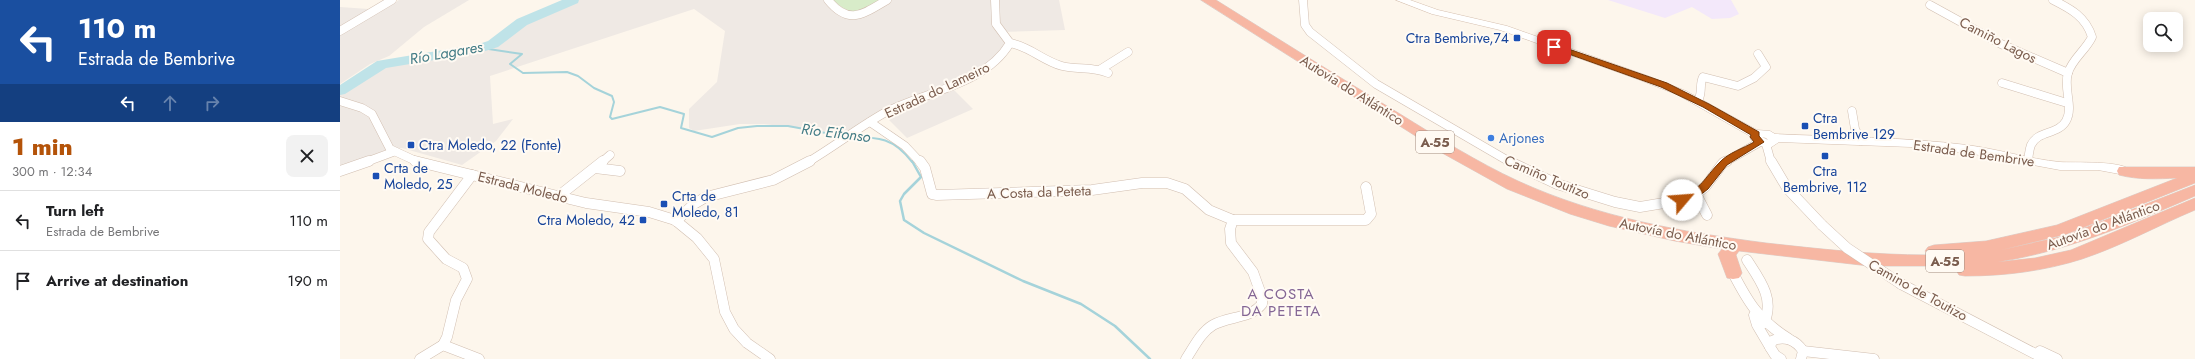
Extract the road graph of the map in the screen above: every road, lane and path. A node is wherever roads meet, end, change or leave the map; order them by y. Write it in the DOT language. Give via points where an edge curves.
graph roads {
  1 [pos="392,0"];
  2 [pos="828,0"];
  3 [pos="887,0"];
  4 [pos="995,0"];
  5 [pos="1208,0"];
  6 [pos="1221,0"];
  7 [pos="1303,0"];
  8 [pos="1403,0"];
  9 [pos="2054,0"];
  10 [pos="1930,5"];
  11 [pos="340,31"];
  12 [pos="1010,42"];
  13 [pos="1128,52"];
  14 [pos="1758,54"];
  15 [pos="2068,73"];
  16 [pos="2002,83"];
  17 [pos="340,101"];
  18 [pos="1698,101"];
  19 [pos="2067,103"];
  20 [pos="1852,111"];
  21 [pos="870,122"];
  22 [pos="1764,140"];
  23 [pos="1861,141"];
  24 [pos="394,152"];
  25 [pos="610,155"];
  26 [pos="2028,160"];
  27 [pos="595,168"];
  28 [pos="340,171"];
  29 [pos="620,171"];
  30 [pos="2125,171"];
  31 [pos="2195,172"];
  32 [pos="472,175"];
  33 [pos="2195,177"];
  34 [pos="1366,187"];
  35 [pos="2195,190"];
  36 [pos="1696,194"];
  37 [pos="560,195"];
  38 [pos="2142,198"];
  39 [pos="2195,204"];
  40 [pos="1707,215"];
  41 [pos="1233,220"];
  42 [pos="676,221"];
  43 [pos="1734,245"];
  44 [pos="1747,260"];
  45 [pos="1908,262"];
  46 [pos="1733,273"];
  47 [pos="1754,314"];
  48 [pos="1764,323"];
  49 [pos="1789,339"];
  50 [pos="2020,343"];
  51 [pos="443,345"];
  52 [pos="1770,347"];
  53 [pos="1802,355"];
  54 [pos="420,359"];
  55 [pos="479,359"];
  56 [pos="770,359"];
  57 [pos="1186,359"];
  58 [pos="1781,359"];
  59 [pos="1874,359"];
  60 [pos="2035,359"];
  61 [pos="2045,359"];
  62 [pos="2057,359"];
  1 -- 11 [label="street"];
  2 -- 3 [label="street" via="842,14 848,16 864,13"];
  4 -- 12 [label="street" via="996,24"];
  5 -- 43 [label="highway, Autovía do Atlántico / A-55" via="1440,145 1512,185 1587,214 1634,228"];
  6 -- 38 [label="highway, Autovía do Atlántico / A-55" via="1484,160 1543,189 1635,219 1812,246 1901,252 1986,247 2061,230"];
  7 -- 36 [label="street, Camiño Toutizo" via="1305,25 1315,38 1376,84 1504,159 1557,184 1628,205 1657,206"];
  8 -- 18 [label="street, Estrada de Bembrive" via="1435,12 1502,28 1651,80"];
  9 -- 15 [label="street" via="2083,18 2091,31 2090,43 2074,60"];
  10 -- 15 [label="street, Camiño Lagos" via="2002,44"];
  12 -- 13 [label="street" via="1058,65 1084,66 1104,71"];
  12 -- 21 [label="street, Estrada do Lameiro" via="1002,56 986,68 899,105"];
  14 -- 18 [label="street" via="1766,67 1754,78 1738,86 1703,78 1702,94"];
  15 -- 19 [label="street"];
  16 -- 19 [label="street"];
  17 -- 24 [label="street" via="372,114"];
  18 -- 22 [label="street, Estrada de Bembrive"];
  19 -- 26 [label="street" via="2066,121 2056,129 2036,137 2031,144"];
  20 -- 23 [label="street" via="1855,129"];
  21 -- 41 [label="street, A Costa da Peteta" via="896,138 923,164 932,194 1060,192 1142,183 1167,183 1185,189 1209,210"];
  21 -- 42 [label="street, Estrada do Lameiro" via="792,172 775,180 704,199 691,206"];
  22 -- 23 [label="street, Estrada de Bembrive"];
  22 -- 36 [label="street, Camiño Toutizo" via="1723,163 1705,187"];
  22 -- 50 [label="street, Camino de Toutizo, bridge" via="1767,154 1778,174 1805,208 1847,248 1934,302"];
  23 -- 26 [label="street, Estrada de Bembrive" via="1939,146"];
  24 -- 28 [label="street"];
  24 -- 32 [label="street, Estrada Moledo" via="415,161"];
  25 -- 27 [label="street"];
  26 -- 30 [label="street, Estrada de Bembrive" via="2060,166 2098,166"];
  27 -- 29 [label="street"];
  27 -- 37 [label="street"];
  30 -- 31 [label="highway" via="2167,174"];
  30 -- 38 [label="highway" via="2146,182 2147,190"];
  32 -- 37 [label="street, Estrada Moledo"];
  32 -- 51 [label="street" via="429,232 428,239 446,258 463,268 467,279 456,300"];
  33 -- 38 [label="highway, Autovía do Atlántico / A-55"];
  34 -- 41 [label="street" via="1371,214 1366,220"];
  35 -- 45 [label="highway, Autovía do Atlántico / A-55" via="2073,239 2026,252 1961,261"];
  36 -- 40 [label="street"];
  37 -- 42 [label="street, Estrada Moledo" via="587,203 652,213"];
  39 -- 45 [label="highway" via="2097,247 2057,260 2010,268 1971,270 1929,267"];
  41 -- 57 [label="street" via="1230,228 1231,244 1252,270 1263,300 1262,306 1255,311 1218,322 1210,327 1199,338"];
  42 -- 56 [label="street, Estrada Moledo" via="704,246 714,259 721,281 723,304 737,334 752,348"];
  43 -- 45 [label="highway, Autovía do Atlántico / A-55" via="1855,260"];
  43 -- 46 [label="highway" via="1727,254"];
  44 -- 48 [label="street" via="1765,287 1769,301 1768,315"];
  46 -- 47 [label="street"];
  47 -- 48 [label="street"];
  47 -- 52 [label="street" via="1757,325"];
  48 -- 49 [label="street"];
  49 -- 52 [label="street" via="1775,339"];
  49 -- 53 [label="street" via="1798,344"];
  50 -- 60 [label="street"];
  50 -- 61 [label="street, Camino de Toutizo"];
  50 -- 62 [label="street"];
  51 -- 54 [label="street"];
  51 -- 55 [label="street"];
  52 -- 58 [label="street"];
  53 -- 59 [label="street"];
}
